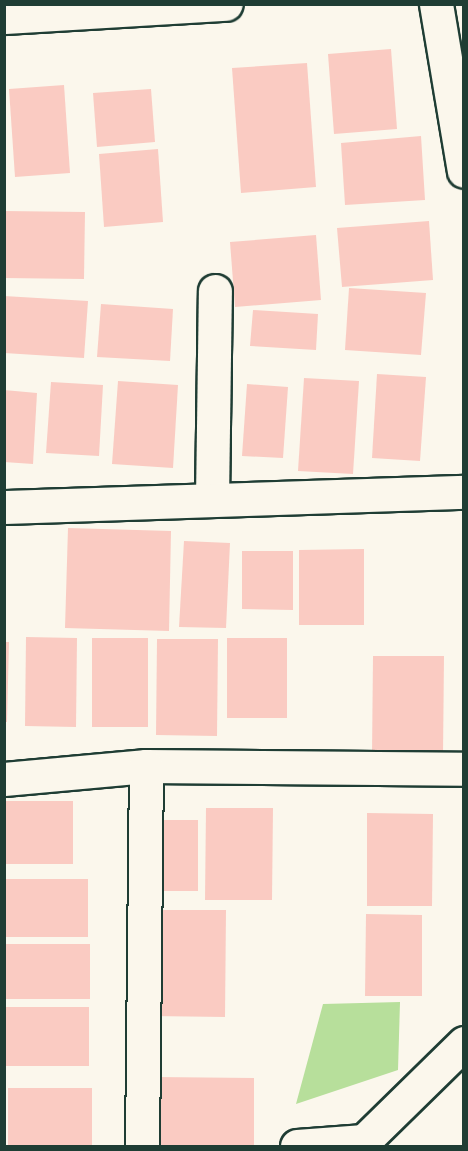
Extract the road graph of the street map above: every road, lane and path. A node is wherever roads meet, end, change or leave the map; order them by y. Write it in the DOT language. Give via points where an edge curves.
graph roads {
  1 [pos="226,4"];
  2 [pos="436,4"];
  3 [pos="179,5"];
  4 [pos="4,16"];
  5 [pos="464,171"];
  6 [pos="215,291"];
  7 [pos="464,492"];
  8 [pos="212,499"];
  9 [pos="4,507"];
  10 [pos="146,766"];
  11 [pos="464,768"];
  12 [pos="4,779"];
  13 [pos="464,1043"];
  14 [pos="142,1146"];
  15 [pos="297,1146"];
  1 -- 3 [label="street"];
  2 -- 5 [label="street"];
  3 -- 4 [label="street"];
  6 -- 8 [label="street"];
  7 -- 8 [label="street"];
  8 -- 9 [label="street"];
  10 -- 11 [label="street"];
  10 -- 12 [label="street"];
  10 -- 14 [label="street"];
  13 -- 15 [label="street" via="364,1141"];
}
